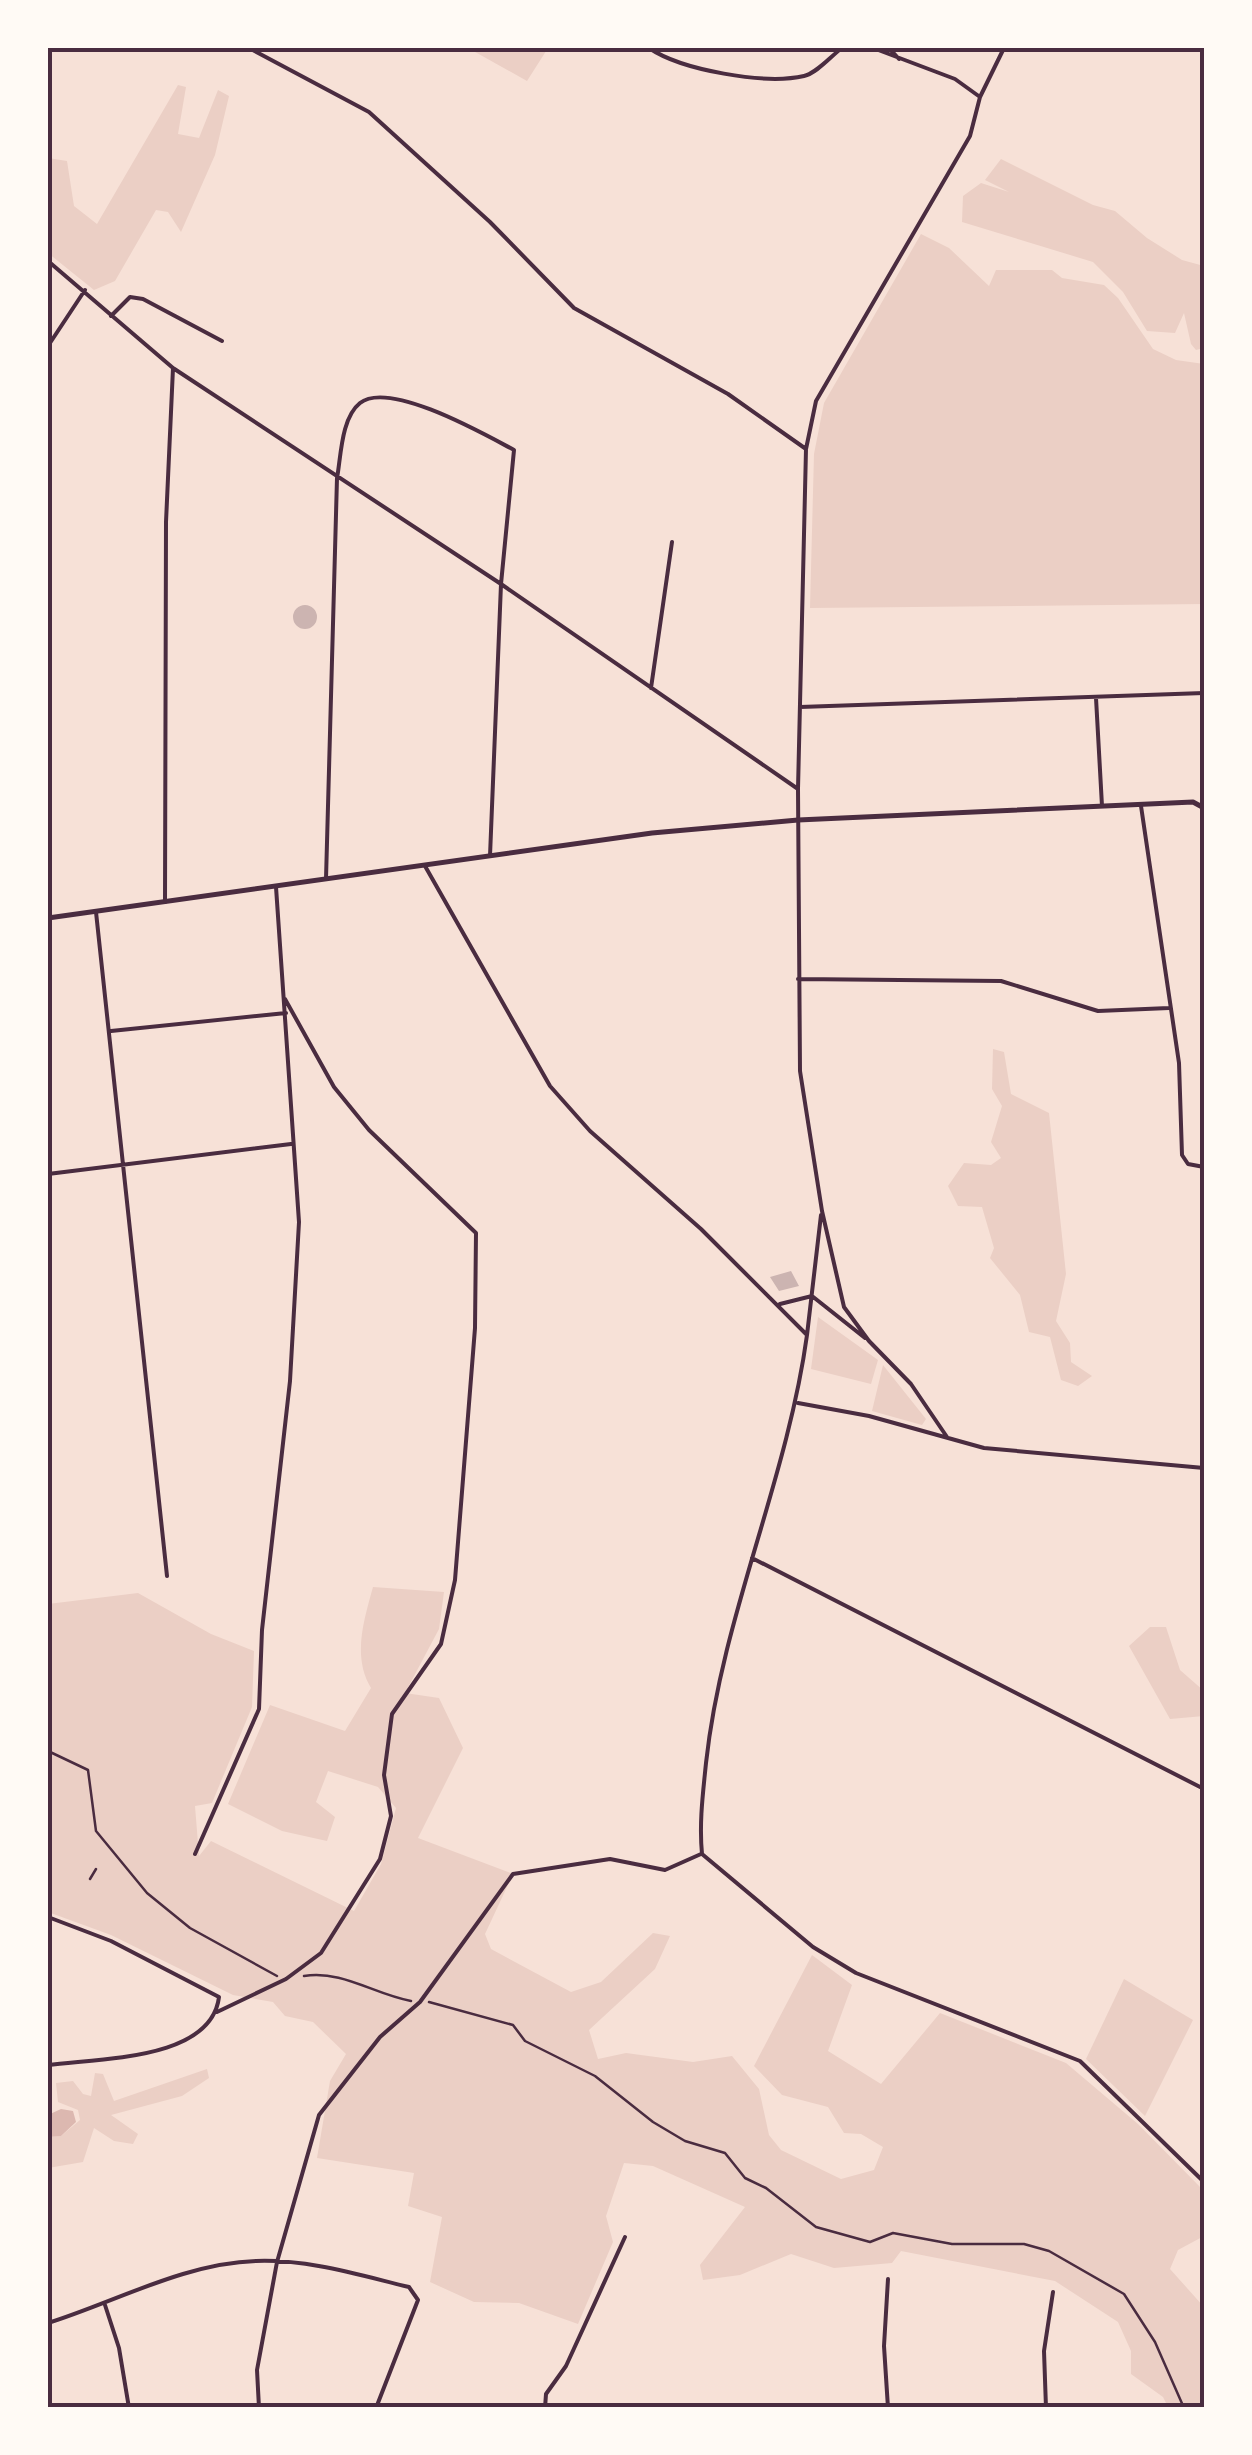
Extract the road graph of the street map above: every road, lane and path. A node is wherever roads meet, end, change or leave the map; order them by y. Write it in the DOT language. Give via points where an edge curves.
graph roads {
  1 [pos="248,48"];
  2 [pos="648,48"];
  3 [pos="842,48"];
  4 [pos="873,48"];
  5 [pos="889,48"];
  6 [pos="1004,48"];
  7 [pos="900,61"];
  8 [pos="980,97"];
  9 [pos="48,261"];
  10 [pos="85,290"];
  11 [pos="110,316"];
  12 [pos="222,342"];
  13 [pos="48,346"];
  14 [pos="173,368"];
  15 [pos="806,449"];
  16 [pos="337,478"];
  17 [pos="672,542"];
  18 [pos="501,584"];
  19 [pos="651,688"];
  20 [pos="1204,693"];
  21 [pos="1096,698"];
  22 [pos="800,707"];
  23 [pos="798,789"];
  24 [pos="1140,804"];
  25 [pos="1102,806"];
  26 [pos="1204,808"];
  27 [pos="798,820"];
  28 [pos="490,856"];
  29 [pos="425,866"];
  30 [pos="326,879"];
  31 [pos="276,887"];
  32 [pos="166,902"];
  33 [pos="96,912"];
  34 [pos="48,918"];
  35 [pos="796,979"];
  36 [pos="285,998"];
  37 [pos="1169,1008"];
  38 [pos="286,1013"];
  39 [pos="110,1032"];
  40 [pos="292,1144"];
  41 [pos="125,1163"];
  42 [pos="1204,1167"];
  43 [pos="48,1174"];
  44 [pos="822,1211"];
  45 [pos="812,1296"];
  46 [pos="778,1305"];
  47 [pos="807,1335"];
  48 [pos="869,1341"];
  49 [pos="798,1403"];
  50 [pos="947,1437"];
  51 [pos="1204,1468"];
  52 [pos="752,1558"];
  53 [pos="167,1576"];
  54 [pos="48,1750"];
  55 [pos="1204,1789"];
  56 [pos="195,1854"];
  57 [pos="702,1854"];
  58 [pos="96,1869"];
  59 [pos="90,1880"];
  60 [pos="48,1917"];
  61 [pos="286,1979"];
  62 [pos="420,2002"];
  63 [pos="217,2012"];
  64 [pos="48,2065"];
  65 [pos="1204,2182"];
  66 [pos="626,2237"];
  67 [pos="277,2262"];
  68 [pos="888,2278"];
  69 [pos="1053,2292"];
  70 [pos="105,2305"];
  71 [pos="48,2322"];
  72 [pos="129,2408"];
  73 [pos="259,2408"];
  74 [pos="376,2408"];
  75 [pos="544,2408"];
  76 [pos="888,2408"];
  77 [pos="1046,2408"];
  78 [pos="1184,2408"];
  1 -- 15 [label="street" via="369,112 574,308 728,394"];
  2 -- 3 [label="street" via="667,60 767,79 808,75"];
  4 -- 7 [label="street"];
  5 -- 7 [label="street"];
  6 -- 8 [label="street"];
  7 -- 8 [label="street" via="956,80"];
  8 -- 15 [label="street" via="970,136 816,401"];
  9 -- 10 [label="street"];
  10 -- 11 [label="street"];
  10 -- 13 [label="street"];
  11 -- 12 [label="street" via="130,297 144,299"];
  11 -- 14 [label="street"];
  14 -- 16 [label="street"];
  14 -- 32 [label="street"];
  15 -- 22 [label="street"];
  16 -- 18 [label="street"];
  16 -- 18 [label="street" via="348,420 379,395 449,416 514,450"];
  16 -- 30 [label="street"];
  17 -- 19 [label="street"];
  18 -- 19 [label="street"];
  18 -- 28 [label="street"];
  19 -- 23 [label="street"];
  20 -- 21 [label="street"];
  21 -- 22 [label="street"];
  21 -- 25 [label="street"];
  22 -- 23 [label="street"];
  23 -- 27 [label="street"];
  24 -- 25 [label="street"];
  24 -- 26 [label="street" via="1193,802"];
  24 -- 37 [label="street"];
  25 -- 27 [label="street"];
  27 -- 28 [label="street" via="652,832"];
  27 -- 35 [label="street"];
  28 -- 29 [label="street"];
  29 -- 30 [label="street"];
  29 -- 46 [label="street" via="550,1086 590,1132"];
  30 -- 31 [label="street"];
  31 -- 32 [label="street"];
  31 -- 36 [label="street"];
  32 -- 33 [label="street"];
  33 -- 34 [label="street"];
  33 -- 39 [label="street"];
  35 -- 37 [label="street" via="1000,981 1098,1010"];
  35 -- 44 [label="street" via="800,1071"];
  36 -- 38 [label="street"];
  36 -- 61 [label="street" via="334,1087 369,1130 469,1222 478,1244 455,1580 441,1644 392,1714 384,1776 391,1816 380,1859 330,1944"];
  37 -- 42 [label="street" via="1182,1155 1188,1164"];
  38 -- 39 [label="street"];
  38 -- 40 [label="street"];
  39 -- 41 [label="street"];
  40 -- 41 [label="street"];
  40 -- 56 [label="street" via="299,1222 260,1709"];
  41 -- 43 [label="street"];
  41 -- 53 [label="street"];
  44 -- 45 [label="street"];
  44 -- 48 [label="street" via="844,1307"];
  45 -- 46 [label="street"];
  45 -- 47 [label="street"];
  45 -- 48 [label="street"];
  46 -- 47 [label="street"];
  47 -- 49 [label="street"];
  48 -- 50 [label="street" via="911,1384"];
  49 -- 50 [label="street"];
  49 -- 52 [label="street"];
  50 -- 51 [label="street" via="984,1448"];
  52 -- 55 [label="street"];
  52 -- 57 [label="street" via="714,1695"];
  54 -- 61 [label="path" via="88,1770 96,1831 147,1893 190,1928"];
  57 -- 62 [label="street" via="665,1870 610,1859 513,1874"];
  57 -- 65 [label="street" via="813,1948 856,1973 1080,2061"];
  58 -- 59 [label="path"];
  60 -- 63 [label="street" via="200,1984 219,1997"];
  61 -- 62 [label="path" via="334,1974"];
  61 -- 63 [label="street"];
  62 -- 67 [label="street" via="380,2037 319,2115"];
  62 -- 78 [label="path" via="513,2025 525,2040 595,2076 685,2142 725,2153 745,2178 841,2238 870,2242 894,2233 1049,2251 1124,2294 1155,2342"];
  63 -- 64 [label="street" via="186,2043"];
  66 -- 75 [label="street"];
  67 -- 70 [label="street" via="176,2276"];
  67 -- 73 [label="street" via="256,2370"];
  67 -- 74 [label="street" via="409,2287 418,2300"];
  68 -- 76 [label="street"];
  69 -- 77 [label="street" via="1044,2351"];
  70 -- 71 [label="street"];
  70 -- 72 [label="street"];
}
